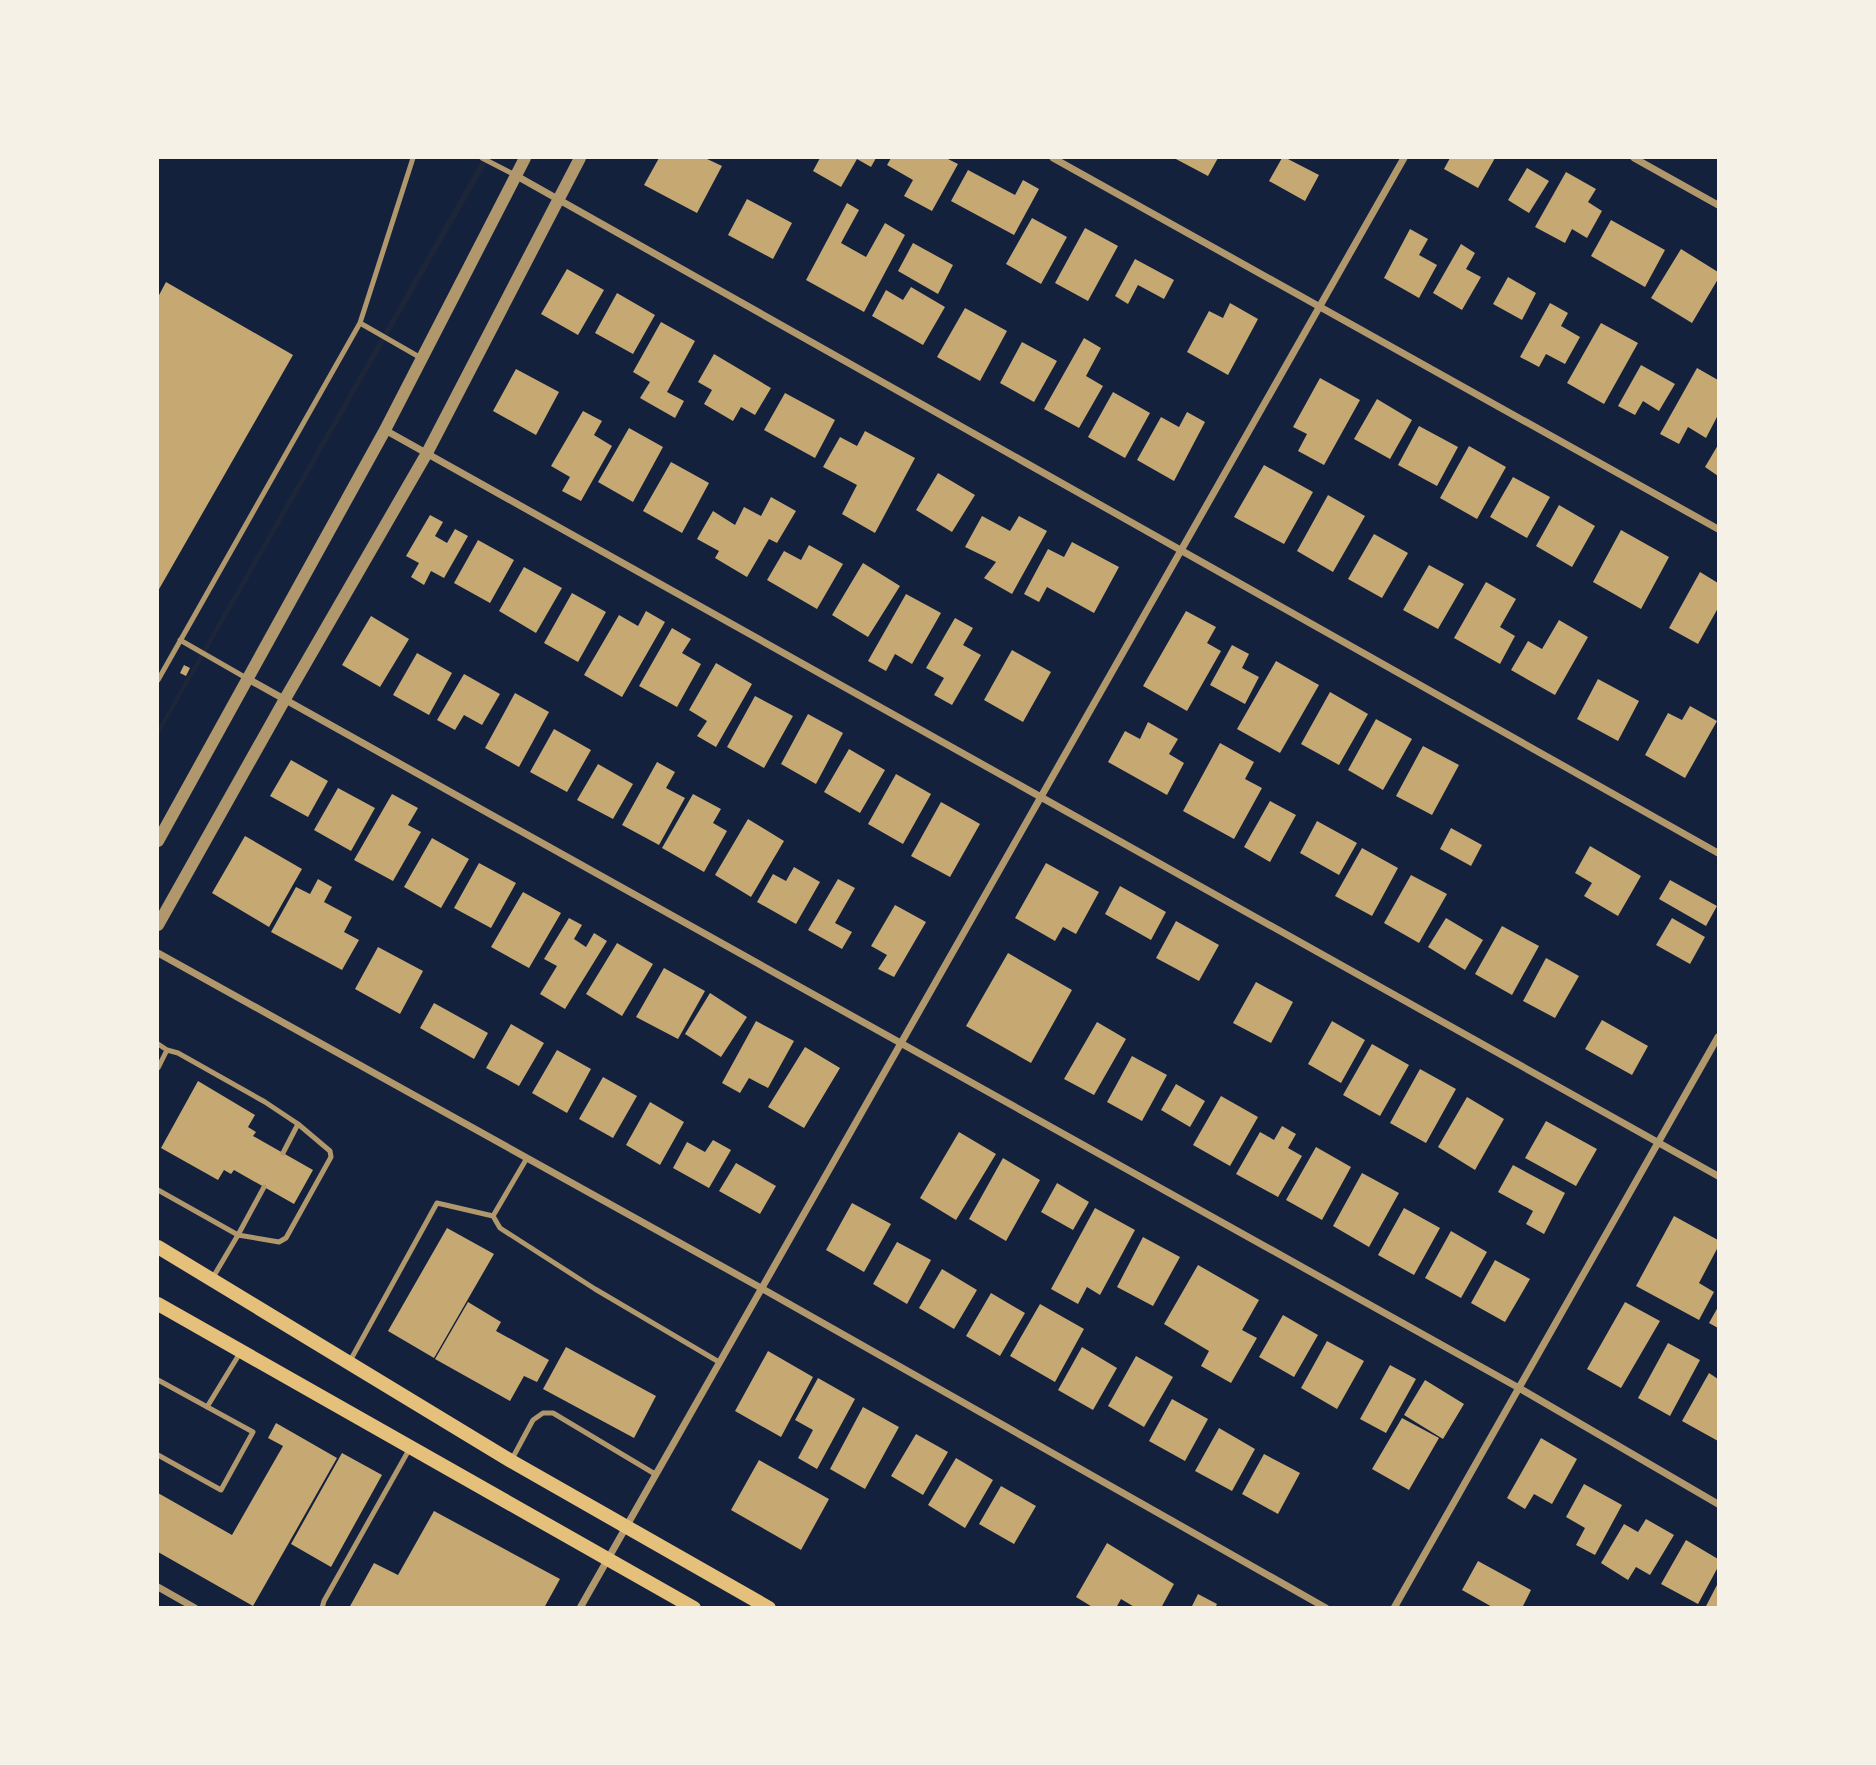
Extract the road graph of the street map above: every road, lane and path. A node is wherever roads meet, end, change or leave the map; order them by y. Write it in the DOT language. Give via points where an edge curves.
graph roads {
  1 [pos="413,158"];
  2 [pos="482,158"];
  3 [pos="525,158"];
  4 [pos="580,158"];
  5 [pos="1053,158"];
  6 [pos="1404,158"];
  7 [pos="1634,158"];
  8 [pos="515,175"];
  9 [pos="558,199"];
  10 [pos="1718,205"];
  11 [pos="1319,306"];
  12 [pos="360,323"];
  13 [pos="421,358"];
  14 [pos="385,430"];
  15 [pos="428,453"];
  16 [pos="1718,529"];
  17 [pos="1180,551"];
  18 [pos="180,640"];
  19 [pos="248,678"];
  20 [pos="158,680"];
  21 [pos="285,699"];
  22 [pos="1040,797"];
  23 [pos="158,841"];
  24 [pos="1718,853"];
  25 [pos="158,925"];
  26 [pos="158,953"];
  27 [pos="1718,1037"];
  28 [pos="900,1043"];
  29 [pos="158,1044"];
  30 [pos="167,1050"];
  31 [pos="158,1068"];
  32 [pos="298,1124"];
  33 [pos="1658,1142"];
  34 [pos="283,1153"];
  35 [pos="527,1158"];
  36 [pos="1718,1176"];
  37 [pos="264,1187"];
  38 [pos="158,1190"];
  39 [pos="493,1216"];
  40 [pos="238,1235"];
  41 [pos="158,1247"];
  42 [pos="211,1279"];
  43 [pos="761,1288"];
  44 [pos="158,1304"];
  45 [pos="241,1351"];
  46 [pos="719,1362"];
  47 [pos="349,1363"];
  48 [pos="158,1380"];
  49 [pos="1518,1388"];
  50 [pos="208,1407"];
  51 [pos="410,1447"];
  52 [pos="158,1455"];
  53 [pos="511,1461"];
  54 [pos="655,1475"];
  55 [pos="1718,1504"];
  56 [pos="625,1527"];
  57 [pos="607,1559"];
  58 [pos="158,1587"];
  59 [pos="195,1608"];
  60 [pos="322,1608"];
  61 [pos="580,1608"];
  62 [pos="694,1608"];
  63 [pos="769,1608"];
  64 [pos="1326,1608"];
  65 [pos="1394,1608"];
  1 -- 12 [label="lane"];
  2 -- 8 [label="lane"];
  3 -- 8 [label="street"];
  4 -- 9 [label="street"];
  5 -- 11 [label="street"];
  6 -- 11 [label="street"];
  7 -- 10 [label="street"];
  8 -- 9 [label="street"];
  8 -- 13 [label="street"];
  9 -- 15 [label="street"];
  9 -- 17 [label="street"];
  11 -- 16 [label="street"];
  11 -- 17 [label="street"];
  12 -- 13 [label="lane"];
  12 -- 18 [label="lane"];
  13 -- 14 [label="street"];
  14 -- 15 [label="street"];
  14 -- 19 [label="street"];
  15 -- 21 [label="street"];
  15 -- 22 [label="street"];
  17 -- 22 [label="street"];
  17 -- 24 [label="street"];
  18 -- 19 [label="lane"];
  18 -- 20 [label="lane"];
  19 -- 21 [label="street"];
  19 -- 23 [label="street"];
  21 -- 25 [label="street"];
  21 -- 28 [label="street"];
  22 -- 28 [label="street"];
  22 -- 33 [label="street"];
  26 -- 35 [label="street"];
  27 -- 33 [label="street"];
  28 -- 43 [label="street"];
  28 -- 49 [label="street"];
  29 -- 30 [label="lane"];
  30 -- 31 [label="lane"];
  30 -- 32 [label="lane"];
  32 -- 34 [label="lane"];
  32 -- 40 [label="lane" via="330,1151 325,1169 286,1238 279,1242"];
  33 -- 36 [label="street"];
  33 -- 49 [label="street"];
  35 -- 39 [label="lane"];
  35 -- 43 [label="street"];
  37 -- 40 [label="lane"];
  38 -- 40 [label="lane"];
  39 -- 46 [label="lane" via="500,1228"];
  39 -- 47 [label="lane" via="437,1203"];
  40 -- 42 [label="lane"];
  41 -- 42 [label="main road"];
  42 -- 47 [label="main road"];
  43 -- 46 [label="street"];
  43 -- 64 [label="street"];
  44 -- 45 [label="main road"];
  45 -- 50 [label="lane"];
  45 -- 51 [label="main road"];
  46 -- 54 [label="street"];
  47 -- 53 [label="main road"];
  48 -- 50 [label="lane"];
  49 -- 55 [label="street"];
  49 -- 65 [label="street"];
  50 -- 52 [label="lane" via="253,1432 221,1490"];
  51 -- 57 [label="main road"];
  51 -- 60 [label="lane"];
  53 -- 54 [label="lane" via="533,1420 554,1413"];
  53 -- 56 [label="main road"];
  54 -- 56 [label="street"];
  56 -- 57 [label="street"];
  56 -- 63 [label="main road"];
  57 -- 61 [label="street"];
  57 -- 62 [label="main road"];
  58 -- 59 [label="street"];
}
